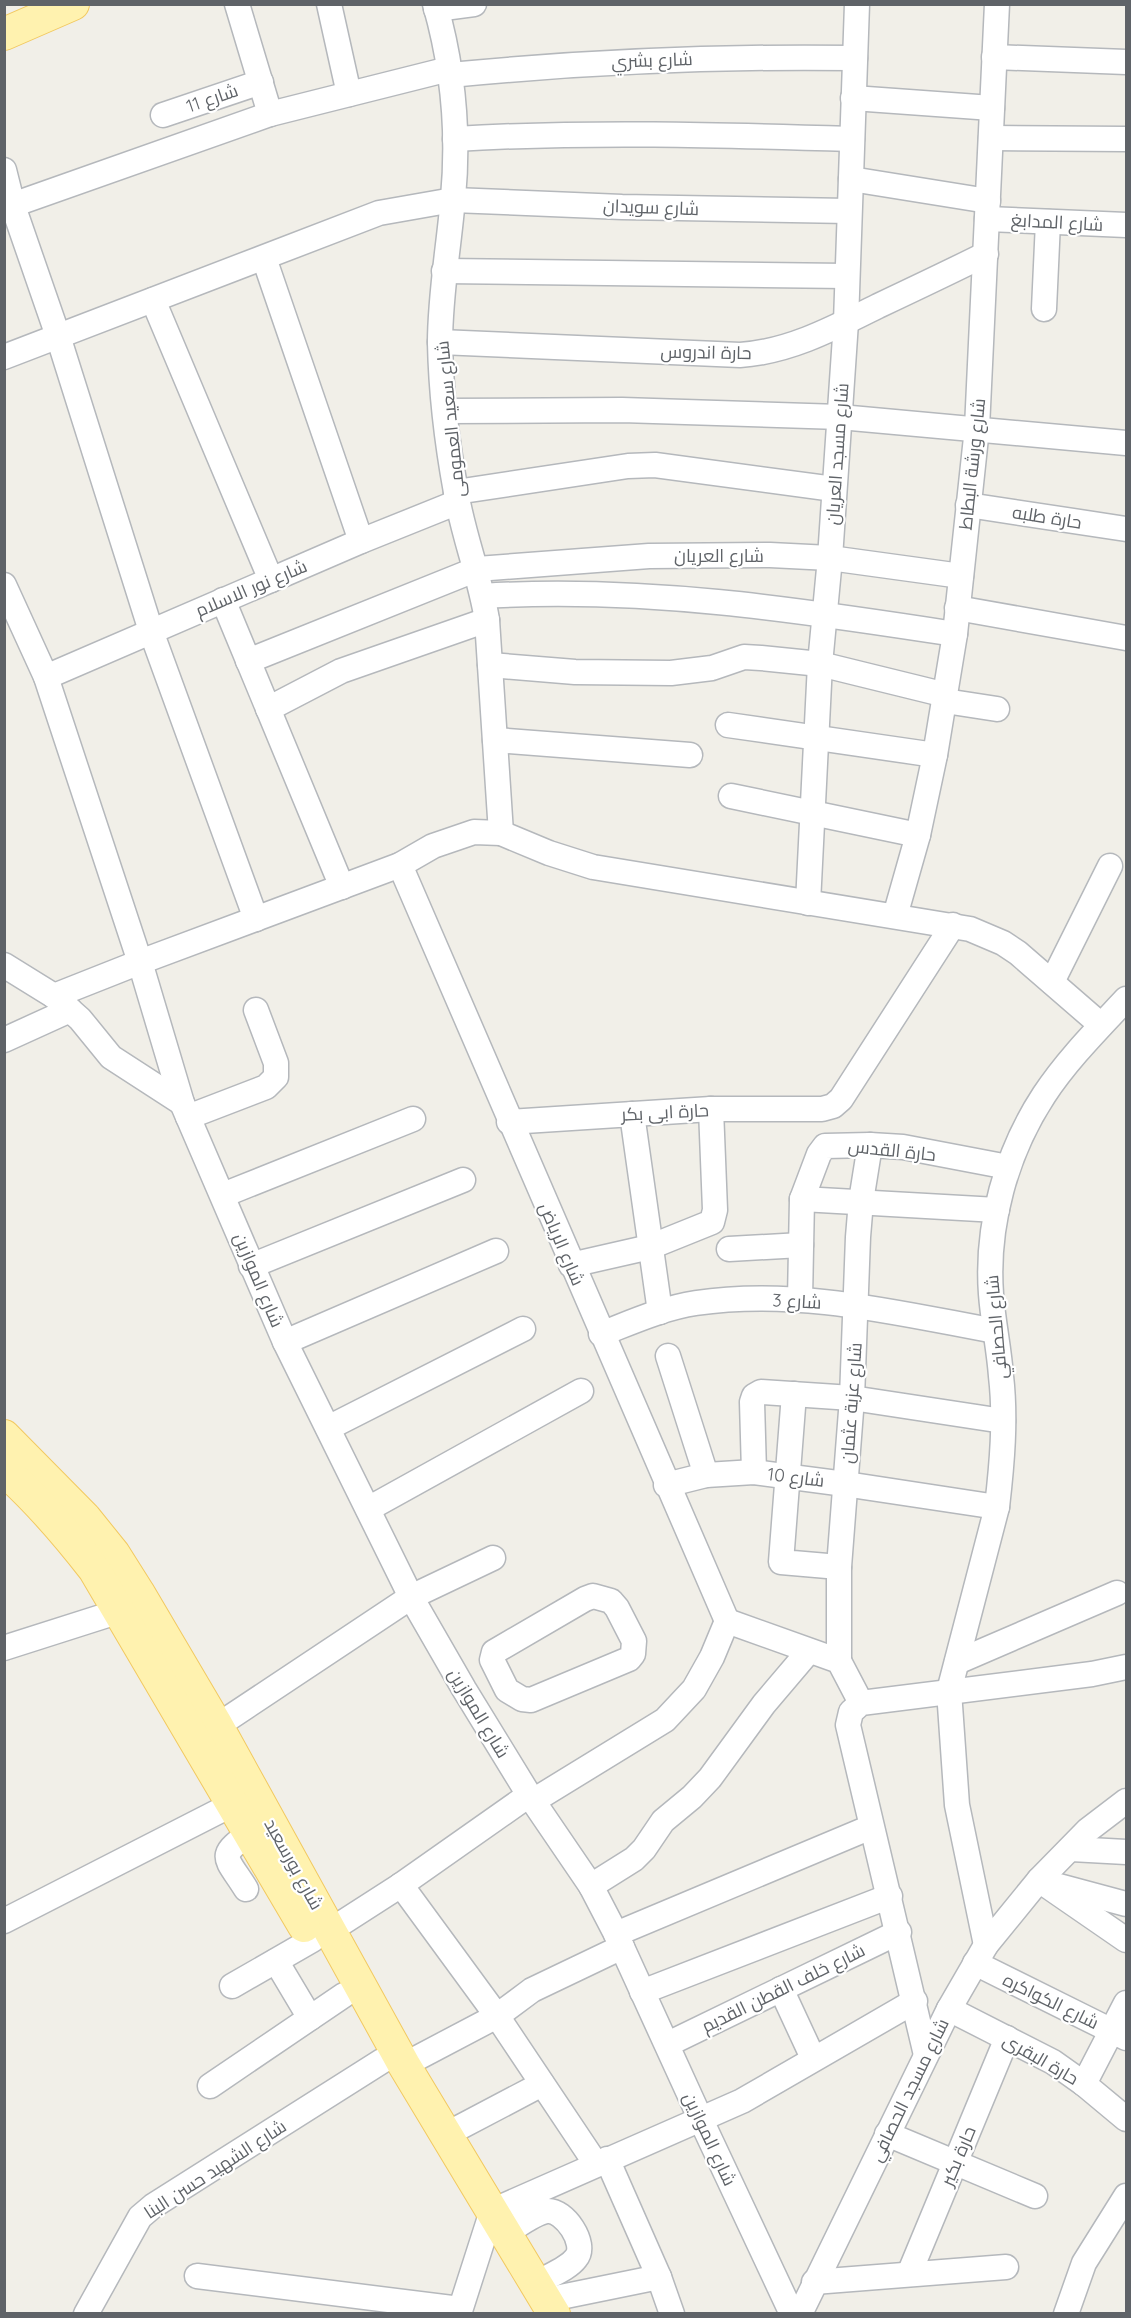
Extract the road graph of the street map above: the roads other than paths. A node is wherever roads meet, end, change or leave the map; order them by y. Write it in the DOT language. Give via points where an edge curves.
graph roads {
  1 [pos="73,4"];
  2 [pos="237,4"];
  3 [pos="329,4"];
  4 [pos="474,4"];
  5 [pos="856,4"];
  6 [pos="997,4"];
  7 [pos="436,7"];
  8 [pos="43,11"];
  9 [pos="4,34"];
  10 [pos="994,57"];
  11 [pos="855,58"];
  12 [pos="1126,62"];
  13 [pos="449,72"];
  14 [pos="261,82"];
  15 [pos="349,94"];
  16 [pos="853,98"];
  17 [pos="992,108"];
  18 [pos="270,114"];
  19 [pos="163,115"];
  20 [pos="991,138"];
  21 [pos="455,139"];
  22 [pos="852,139"];
  23 [pos="1126,139"];
  24 [pos="4,170"];
  25 [pos="851,179"];
  26 [pos="453,200"];
  27 [pos="8,207"];
  28 [pos="987,210"];
  29 [pos="849,211"];
  30 [pos="1048,222"];
  31 [pos="1126,225"];
  32 [pos="986,254"];
  33 [pos="264,258"];
  34 [pos="444,271"];
  35 [pos="847,276"];
  36 [pos="153,300"];
  37 [pos="1044,309"];
  38 [pos="846,322"];
  39 [pos="58,336"];
  40 [pos="440,342"];
  41 [pos="4,357"];
  42 [pos="446,411"];
  43 [pos="840,417"];
  44 [pos="977,428"];
  45 [pos="1126,443"];
  46 [pos="834,489"];
  47 [pos="457,497"];
  48 [pos="968,505"];
  49 [pos="1126,529"];
  50 [pos="361,541"];
  51 [pos="830,558"];
  52 [pos="477,569"];
  53 [pos="961,576"];
  54 [pos="271,580"];
  55 [pos="4,585"];
  56 [pos="483,596"];
  57 [pos="223,600"];
  58 [pos="957,608"];
  59 [pos="824,614"];
  60 [pos="487,620"];
  61 [pos="14,631"];
  62 [pos="151,631"];
  63 [pos="955,634"];
  64 [pos="1126,638"];
  65 [pos="248,661"];
  66 [pos="820,664"];
  67 [pos="490,665"];
  68 [pos="46,677"];
  69 [pos="946,698"];
  70 [pos="268,709"];
  71 [pos="997,709"];
  72 [pos="728,725"];
  73 [pos="816,736"];
  74 [pos="495,740"];
  75 [pos="690,755"];
  76 [pos="935,755"];
  77 [pos="731,796"];
  78 [pos="812,812"];
  79 [pos="501,833"];
  80 [pos="918,835"];
  81 [pos="400,866"];
  82 [pos="1110,866"];
  83 [pos="342,887"];
  84 [pos="808,903"];
  85 [pos="896,916"];
  86 [pos="256,918"];
  87 [pos="953,925"];
  88 [pos="140,962"];
  89 [pos="4,965"];
  90 [pos="1052,982"];
  91 [pos="1126,999"];
  92 [pos="62,1003"];
  93 [pos="256,1010"];
  94 [pos="1101,1025"];
  95 [pos="4,1040"];
  96 [pos="711,1109"];
  97 [pos="185,1110"];
  98 [pos="632,1114"];
  99 [pos="413,1119"];
  100 [pos="509,1122"];
  101 [pos="870,1145"];
  102 [pos="1008,1167"];
  103 [pos="464,1180"];
  104 [pos="223,1195"];
  105 [pos="802,1199"];
  106 [pos="861,1201"];
  107 [pos="997,1210"];
  108 [pos="801,1245"];
  109 [pos="650,1247"];
  110 [pos="729,1249"];
  111 [pos="496,1251"];
  112 [pos="571,1265"];
  113 [pos="251,1266"];
  114 [pos="800,1299"];
  115 [pos="857,1306"];
  116 [pos="660,1312"];
  117 [pos="523,1329"];
  118 [pos="996,1331"];
  119 [pos="601,1334"];
  120 [pos="285,1342"];
  121 [pos="668,1356"];
  122 [pos="581,1391"];
  123 [pos="794,1395"];
  124 [pos="852,1398"];
  125 [pos="1003,1421"];
  126 [pos="328,1428"];
  127 [pos="4,1436"];
  128 [pos="4,1470"];
  129 [pos="754,1472"];
  130 [pos="706,1475"];
  131 [pos="788,1476"];
  132 [pos="845,1484"];
  133 [pos="666,1485"];
  134 [pos="997,1507"];
  135 [pos="368,1509"];
  136 [pos="493,1558"];
  137 [pos="839,1567"];
  138 [pos="1117,1593"];
  139 [pos="411,1597"];
  140 [pos="120,1611"];
  141 [pos="727,1621"];
  142 [pos="4,1648"];
  143 [pos="809,1651"];
  144 [pos="838,1661"];
  145 [pos="957,1662"];
  146 [pos="1126,1667"];
  147 [pos="497,1670"];
  148 [pos="464,1689"];
  149 [pos="949,1691"];
  150 [pos="861,1703"];
  151 [pos="217,1726"];
  152 [pos="531,1798"];
  153 [pos="1126,1801"];
  154 [pos="233,1804"];
  155 [pos="872,1827"];
  156 [pos="250,1834"];
  157 [pos="1071,1849"];
  158 [pos="1126,1852"];
  159 [pos="1039,1880"];
  160 [pos="401,1885"];
  161 [pos="591,1886"];
  162 [pos="246,1889"];
  163 [pos="890,1896"];
  164 [pos="1126,1904"];
  165 [pos="4,1921"];
  166 [pos="899,1932"];
  167 [pos="321,1935"];
  168 [pos="619,1940"];
  169 [pos="1126,1940"];
  170 [pos="981,1954"];
  171 [pos="276,1961"];
  172 [pos="232,1986"];
  173 [pos="781,1989"];
  174 [pos="642,1992"];
  175 [pos="344,1995"];
  176 [pos="915,2001"];
  177 [pos="1126,2003"];
  178 [pos="949,2009"];
  179 [pos="497,2016"];
  180 [pos="310,2018"];
  181 [pos="1119,2035"];
  182 [pos="1007,2038"];
  183 [pos="668,2044"];
  184 [pos="926,2055"];
  185 [pos="813,2058"];
  186 [pos="393,2063"];
  187 [pos="542,2084"];
  188 [pos="1084,2084"];
  189 [pos="210,2086"];
  190 [pos="1126,2119"];
  191 [pos="700,2120"];
  192 [pos="447,2134"];
  193 [pos="887,2134"];
  194 [pos="602,2162"];
  195 [pos="955,2163"];
  196 [pos="1035,2196"];
  197 [pos="1126,2196"];
  198 [pos="495,2226"];
  199 [pos="1006,2267"];
  200 [pos="909,2274"];
  201 [pos="197,2276"];
  202 [pos="659,2277"];
  203 [pos="814,2282"];
  204 [pos="542,2302"];
  205 [pos="460,2311"];
  206 [pos="86,2313"];
  207 [pos="672,2313"];
  208 [pos="792,2313"];
  209 [pos="800,2313"];
  210 [pos="1066,2313"];
  1 -- 8 [label="main road"];
  2 -- 14 [label="street"];
  3 -- 15 [label="street"];
  4 -- 7 [label="street"];
  5 -- 11 [label="street, شارع مسجد العريان"];
  6 -- 10 [label="street, شارع ورشة البطاط"];
  7 -- 13 [label="street, شارع سعيد العمومى"];
  8 -- 9 [label="main road"];
  10 -- 12 [label="street"];
  10 -- 17 [label="street, شارع ورشة البطاط"];
  11 -- 13 [label="street, شارع بشري" via="611,61"];
  11 -- 16 [label="street, شارع مسجد العريان"];
  13 -- 15 [label="street, شارع بشري"];
  13 -- 21 [label="street, شارع سعيد العمومى"];
  14 -- 18 [label="street"];
  14 -- 19 [label="street, شارع 11"];
  15 -- 18 [label="street, شارع بشري"];
  16 -- 17 [label="street"];
  16 -- 22 [label="street, شارع مسجد العريان"];
  17 -- 20 [label="street, شارع ورشة البطاط"];
  18 -- 27 [label="street, شارع بشري"];
  20 -- 23 [label="street"];
  20 -- 28 [label="street, شارع ورشة البطاط"];
  21 -- 22 [label="street" via="632,133"];
  21 -- 26 [label="street, شارع سعيد العمومى"];
  22 -- 25 [label="street, شارع مسجد العريان"];
  24 -- 27 [label="street"];
  25 -- 28 [label="street, شارع المدابغ"];
  25 -- 29 [label="street, شارع مسجد العريان"];
  26 -- 29 [label="street, شارع سويدان"];
  26 -- 33 [label="street, شارع سويدان" via="379,213"];
  26 -- 34 [label="street, شارع سعيد العمومى"];
  27 -- 39 [label="street"];
  28 -- 30 [label="street, شارع المدابغ"];
  28 -- 32 [label="street, شارع ورشة البطاط"];
  29 -- 35 [label="street, شارع مسجد العريان"];
  30 -- 31 [label="street, شارع المدابغ"];
  30 -- 37 [label="street"];
  32 -- 38 [label="street, حارة اندروس"];
  32 -- 44 [label="street, شارع ورشة البطاط"];
  33 -- 36 [label="street, شارع سويدان"];
  33 -- 50 [label="street"];
  34 -- 35 [label="street"];
  34 -- 40 [label="street, شارع سعيد العمومى"];
  35 -- 38 [label="street, شارع مسجد العريان"];
  36 -- 39 [label="street, شارع سويدان"];
  36 -- 54 [label="street"];
  38 -- 40 [label="street, حارة اندروس" via="786,347 740,355"];
  38 -- 43 [label="street, شارع مسجد العريان"];
  39 -- 41 [label="street, شارع سويدان"];
  39 -- 62 [label="street"];
  40 -- 42 [label="street, شارع سعيد العمومى"];
  42 -- 43 [label="street" via="622,410"];
  42 -- 47 [label="street, شارع سعيد العمومى"];
  43 -- 44 [label="street"];
  43 -- 46 [label="street, شارع مسجد العريان"];
  44 -- 45 [label="street"];
  44 -- 48 [label="street, شارع ورشة البطاط"];
  46 -- 47 [label="street, شارع نور الاسلام" via="655,465 628,466"];
  46 -- 51 [label="street, شارع مسجد العريان"];
  47 -- 50 [label="street, شارع نور الاسلام"];
  47 -- 52 [label="street, شارع سعيد العمومى"];
  48 -- 49 [label="street, حارة طلبه"];
  48 -- 53 [label="street, شارع ورشة البطاط"];
  50 -- 54 [label="street, شارع نور الاسلام"];
  51 -- 52 [label="street, شارع العريان" via="659,556"];
  51 -- 53 [label="street, شارع العريان"];
  51 -- 59 [label="street, شارع مسجد العريان"];
  52 -- 56 [label="street, شارع سعيد العمومى"];
  52 -- 65 [label="street, شارع العريان"];
  53 -- 58 [label="street, شارع ورشة البطاط"];
  54 -- 57 [label="street, شارع نور الاسلام"];
  55 -- 61 [label="street, شارع الموازين"];
  56 -- 59 [label="street" via="638,595"];
  56 -- 60 [label="street, شارع سعيد العمومى"];
  57 -- 62 [label="street, شارع نور الاسلام"];
  57 -- 65 [label="street"];
  58 -- 63 [label="street, شارع ورشة البطاط"];
  58 -- 64 [label="street"];
  59 -- 63 [label="street"];
  59 -- 66 [label="street, شارع مسجد العريان"];
  60 -- 67 [label="street, شارع سعيد العمومى"];
  60 -- 70 [label="street" via="341,671"];
  61 -- 68 [label="street, شارع الموازين"];
  62 -- 68 [label="street, شارع نور الاسلام"];
  62 -- 86 [label="street"];
  63 -- 69 [label="street, شارع ورشة البطاط"];
  65 -- 70 [label="street"];
  66 -- 67 [label="street" via="744,657 712,668 671,673 575,672"];
  66 -- 69 [label="street"];
  66 -- 73 [label="street, شارع مسجد العريان"];
  67 -- 74 [label="street, شارع سعيد العمومى"];
  68 -- 88 [label="street, شارع الموازين"];
  69 -- 71 [label="street"];
  69 -- 76 [label="street, شارع ورشة البطاط"];
  70 -- 83 [label="street"];
  72 -- 73 [label="street"];
  73 -- 76 [label="street"];
  73 -- 78 [label="street, شارع مسجد العريان"];
  74 -- 75 [label="street"];
  74 -- 79 [label="street, شارع سعيد العمومى"];
  76 -- 80 [label="street, شارع ورشة البطاط"];
  77 -- 78 [label="street"];
  78 -- 80 [label="street"];
  78 -- 84 [label="street, شارع مسجد العريان"];
  79 -- 81 [label="street" via="474,832 433,846"];
  79 -- 84 [label="street" via="592,867"];
  80 -- 85 [label="street, شارع ورشة البطاط"];
  81 -- 83 [label="street"];
  81 -- 100 [label="street, شارع الرياض"];
  82 -- 90 [label="street"];
  83 -- 86 [label="street"];
  84 -- 85 [label="street"];
  85 -- 87 [label="street"];
  86 -- 88 [label="street"];
  87 -- 90 [label="street" via="1003,943"];
  87 -- 96 [label="street, حارة ابى بكر" via="833,1106"];
  88 -- 92 [label="street"];
  88 -- 97 [label="street, شارع الموازين"];
  89 -- 92 [label="street"];
  90 -- 94 [label="street"];
  91 -- 94 [label="street, شارع الحصافي"];
  92 -- 95 [label="street"];
  92 -- 97 [label="street" via="80,1018 111,1058"];
  93 -- 97 [label="street" via="276,1063 276,1077 266,1087"];
  94 -- 102 [label="street, شارع الحصافي" via="1045,1093"];
  96 -- 98 [label="street, حارة ابى بكر"];
  96 -- 109 [label="street" via="714,1218 704,1227"];
  97 -- 104 [label="street, شارع الموازين"];
  98 -- 100 [label="street, حارة ابى بكر"];
  98 -- 109 [label="street"];
  99 -- 104 [label="street"];
  100 -- 112 [label="street, شارع الرياض"];
  101 -- 102 [label="street, حارة القدس" via="903,1147"];
  101 -- 105 [label="street, حارة القدس" via="825,1146"];
  101 -- 106 [label="street, شارع عزبة عثمان"];
  102 -- 107 [label="street, شارع الحصافي"];
  103 -- 113 [label="street"];
  104 -- 113 [label="street, شارع الموازين"];
  105 -- 106 [label="street"];
  105 -- 108 [label="street, حارة القدس"];
  106 -- 107 [label="street"];
  106 -- 115 [label="street, شارع عزبة عثمان"];
  107 -- 118 [label="street, شارع الحصافي" via="991,1253"];
  108 -- 110 [label="street"];
  108 -- 114 [label="street, حارة القدس"];
  109 -- 112 [label="street"];
  109 -- 116 [label="street"];
  111 -- 120 [label="street"];
  112 -- 119 [label="street, شارع الرياض"];
  113 -- 120 [label="street, شارع الموازين"];
  114 -- 115 [label="street, شارع 3"];
  114 -- 116 [label="street, شارع 3" via="696,1303"];
  115 -- 118 [label="street, شارع 3"];
  115 -- 124 [label="street, شارع عزبة عثمان"];
  116 -- 119 [label="street, شارع 3"];
  117 -- 126 [label="street"];
  118 -- 125 [label="street, شارع الحصافي"];
  119 -- 133 [label="street, شارع الرياض"];
  120 -- 126 [label="street, شارع الموازين"];
  121 -- 130 [label="street"];
  122 -- 135 [label="street"];
  123 -- 124 [label="street"];
  123 -- 129 [label="street" via="761,1392 754,1396"];
  123 -- 131 [label="street"];
  124 -- 125 [label="street"];
  124 -- 132 [label="street, شارع عزبة عثمان"];
  125 -- 134 [label="street, شارع الحصافي"];
  126 -- 135 [label="street, شارع الموازين"];
  127 -- 151 [label="main road, شارع بورسعيد" via="86,1518 114,1554"];
  128 -- 140 [label="main road, شارع بورسعيد" via="64,1530"];
  129 -- 130 [label="street, شارع 10"];
  129 -- 131 [label="street, شارع 10"];
  130 -- 133 [label="street, شارع 10"];
  131 -- 132 [label="street, شارع 10"];
  131 -- 137 [label="street" via="781,1562"];
  132 -- 134 [label="street, شارع 10"];
  132 -- 137 [label="street, شارع عزبة عثمان"];
  133 -- 141 [label="street, شارع الرياض"];
  134 -- 145 [label="street, شارع الحصافي"];
  135 -- 139 [label="street, شارع الموازين"];
  136 -- 139 [label="street"];
  137 -- 144 [label="street, شارع عزبة عثمان"];
  138 -- 145 [label="street"];
  139 -- 148 [label="street, شارع الموازين"];
  139 -- 151 [label="street"];
  140 -- 142 [label="street"];
  140 -- 154 [label="main road, شارع بورسعيد"];
  141 -- 143 [label="street"];
  141 -- 152 [label="street" via="694,1689 665,1720"];
  143 -- 144 [label="street"];
  143 -- 161 [label="street" via="710,1778 663,1821 634,1859"];
  144 -- 150 [label="street"];
  145 -- 149 [label="street, شارع الحصافي"];
  146 -- 149 [label="street"];
  147 -- 147 [label="street" via="492,1660 497,1649 593,1596 611,1601 634,1641 629,1659 531,1700 507,1690"];
  147 -- 148 [label="street"];
  148 -- 152 [label="street, شارع الموازين"];
  149 -- 150 [label="street"];
  149 -- 170 [label="street, شارع الحصافي" via="957,1805"];
  150 -- 155 [label="street" via="851,1712 848,1725"];
  151 -- 167 [label="main road, شارع بورسعيد"];
  152 -- 160 [label="street"];
  152 -- 161 [label="street, شارع الموازين"];
  153 -- 157 [label="street, شارع مسجد الحصافي" via="1104,1816"];
  154 -- 156 [label="main road, شارع بورسعيد"];
  154 -- 165 [label="street"];
  155 -- 163 [label="street"];
  155 -- 168 [label="street, شارع الشهيد حسن البنا"];
  156 -- 162 [label="street" via="228,1850 227,1857"];
  156 -- 167 [label="main road, شارع بورسعيد"];
  157 -- 158 [label="street"];
  157 -- 159 [label="street, شارع مسجد الحصافي"];
  159 -- 164 [label="street"];
  159 -- 169 [label="street"];
  159 -- 170 [label="street, شارع مسجد الحصافي"];
  160 -- 167 [label="street"];
  160 -- 179 [label="street"];
  161 -- 168 [label="street, شارع الموازين"];
  163 -- 166 [label="street"];
  163 -- 174 [label="street"];
  166 -- 173 [label="street, شارع خلف القطن القديم"];
  166 -- 176 [label="street"];
  167 -- 171 [label="street"];
  167 -- 175 [label="main road, شارع بورسعيد"];
  167 -- 186 [label="main road, شارع بورسعيد"];
  168 -- 174 [label="street, شارع الموازين"];
  168 -- 179 [label="street, شارع الشهيد حسن البنا" via="532,1990"];
  170 -- 178 [label="street, شارع مسجد الحصافي"];
  170 -- 181 [label="street, شارع الكواكره"];
  171 -- 172 [label="street"];
  171 -- 180 [label="street"];
  173 -- 183 [label="street, شارع خلف القطن القديم"];
  173 -- 185 [label="street"];
  174 -- 183 [label="street, شارع الموازين"];
  175 -- 180 [label="street"];
  175 -- 186 [label="main road, شارع بورسعيد"];
  176 -- 184 [label="street"];
  176 -- 185 [label="street"];
  177 -- 181 [label="street"];
  178 -- 182 [label="street, حارة البقرى"];
  178 -- 184 [label="street, شارع مسجد الحصافي"];
  179 -- 186 [label="street, شارع الشهيد حسن البنا"];
  179 -- 187 [label="street"];
  180 -- 189 [label="street"];
  181 -- 188 [label="street"];
  182 -- 188 [label="street, حارة البقرى"];
  182 -- 195 [label="street, حارة بكير"];
  183 -- 191 [label="street, شارع الموازين"];
  184 -- 193 [label="street, شارع مسجد الحصافي"];
  185 -- 191 [label="street" via="742,2101"];
  186 -- 192 [label="main road, شارع بورسعيد"];
  186 -- 198 [label="main road, شارع بورسعيد" via="415,2123"];
  186 -- 206 [label="street, شارع الشهيد حسن البنا" via="153,2206 140,2217"];
  187 -- 192 [label="street"];
  187 -- 194 [label="street"];
  188 -- 190 [label="street, حارة البقرى"];
  191 -- 194 [label="street"];
  191 -- 208 [label="street, شارع الموازين"];
  192 -- 198 [label="main road, شارع بورسعيد"];
  193 -- 195 [label="street"];
  193 -- 203 [label="street, شارع مسجد الحصافي"];
  194 -- 198 [label="street"];
  194 -- 202 [label="street"];
  195 -- 196 [label="street"];
  195 -- 200 [label="street, حارة بكير"];
  197 -- 210 [label="street" via="1084,2263"];
  198 -- 204 [label="main road, شارع بورسعيد"];
  198 -- 204 [label="street" via="554,2211 561,2214 580,2242 574,2261"];
  198 -- 205 [label="street"];
  199 -- 200 [label="street"];
  200 -- 203 [label="street"];
  201 -- 205 [label="street"];
  202 -- 204 [label="street"];
  202 -- 207 [label="street"];
  203 -- 209 [label="street, شارع مسجد الحصافي"];
}
